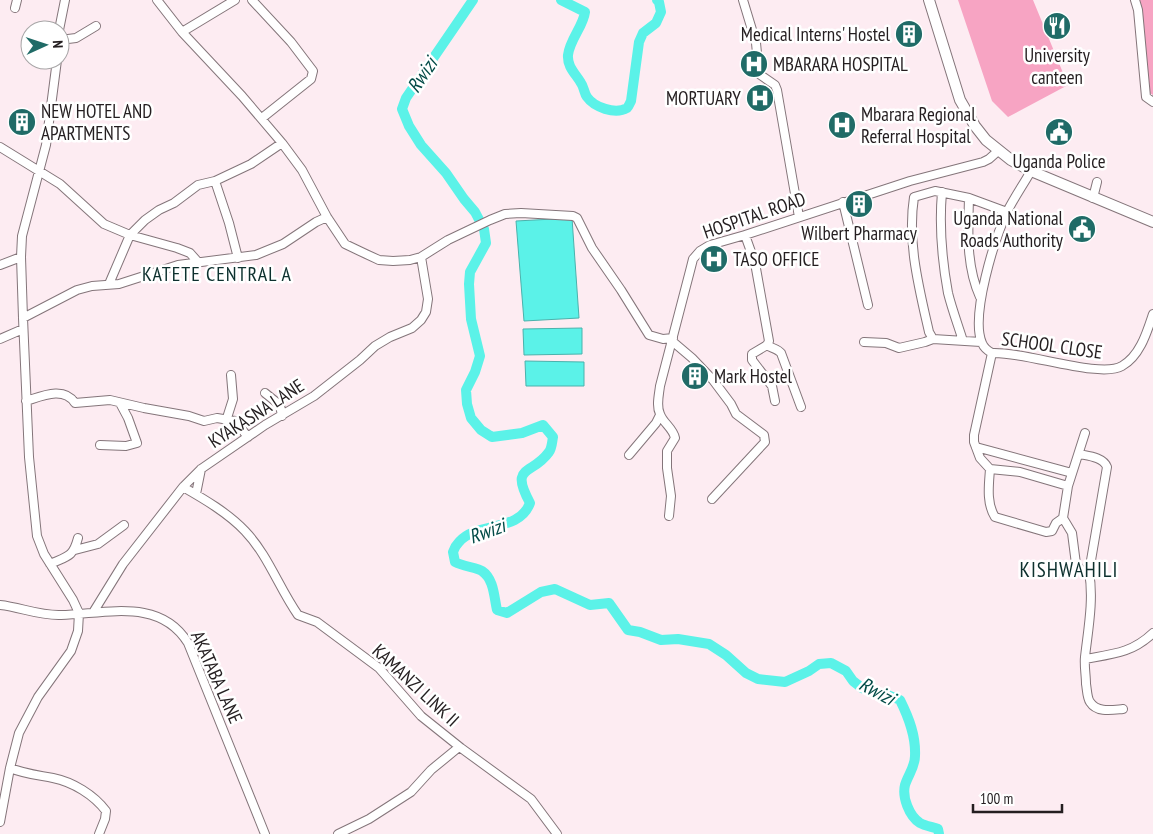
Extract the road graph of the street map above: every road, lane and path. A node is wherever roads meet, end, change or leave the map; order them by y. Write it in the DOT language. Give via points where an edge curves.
graph roads {
  1 [pos="64,0"];
  2 [pos="157,0"];
  3 [pos="234,0"];
  4 [pos="252,0"];
  5 [pos="743,0"];
  6 [pos="929,0"];
  7 [pos="1135,0"];
  8 [pos="61,20"];
  9 [pos="96,26"];
  10 [pos="182,32"];
  11 [pos="70,39"];
  12 [pos="56,70"];
  13 [pos="1153,102"];
  14 [pos="262,118"];
  15 [pos="282,143"];
  16 [pos="0,147"];
  17 [pos="998,151"];
  18 [pos="1031,171"];
  19 [pos="40,172"];
  20 [pos="215,181"];
  21 [pos="1097,182"];
  22 [pos="942,192"];
  23 [pos="969,198"];
  24 [pos="1094,198"];
  25 [pos="843,202"];
  26 [pos="1007,212"];
  27 [pos="327,217"];
  28 [pos="799,217"];
  29 [pos="1153,222"];
  30 [pos="130,235"];
  31 [pos="745,235"];
  32 [pos="21,257"];
  33 [pos="421,257"];
  34 [pos="238,258"];
  35 [pos="198,262"];
  36 [pos="0,265"];
  37 [pos="109,284"];
  38 [pos="980,297"];
  39 [pos="868,305"];
  40 [pos="1153,314"];
  41 [pos="23,318"];
  42 [pos="23,329"];
  43 [pos="933,338"];
  44 [pos="0,339"];
  45 [pos="672,340"];
  46 [pos="963,341"];
  47 [pos="864,342"];
  48 [pos="981,342"];
  49 [pos="767,345"];
  50 [pos="992,354"];
  51 [pos="231,375"];
  52 [pos="265,393"];
  53 [pos="26,401"];
  54 [pos="775,401"];
  55 [pos="120,403"];
  56 [pos="801,407"];
  57 [pos="660,415"];
  58 [pos="282,416"];
  59 [pos="226,421"];
  60 [pos="1085,433"];
  61 [pos="248,436"];
  62 [pos="100,445"];
  63 [pos="976,447"];
  64 [pos="1079,454"];
  65 [pos="629,455"];
  66 [pos="990,468"];
  67 [pos="201,469"];
  68 [pos="1072,472"];
  69 [pos="1068,486"];
  70 [pos="183,487"];
  71 [pos="196,494"];
  72 [pos="712,499"];
  73 [pos="669,516"];
  74 [pos="1063,518"];
  75 [pos="124,524"];
  76 [pos="78,538"];
  77 [pos="74,550"];
  78 [pos="50,564"];
  79 [pos="1090,572"];
  80 [pos="0,604"];
  81 [pos="94,611"];
  82 [pos="79,613"];
  83 [pos="1153,633"];
  84 [pos="1085,659"];
  85 [pos="1123,709"];
  86 [pos="459,747"];
  87 [pos="10,768"];
  88 [pos="0,822"];
  89 [pos="99,834"];
  90 [pos="265,834"];
  91 [pos="338,834"];
  92 [pos="557,834"];
  1 -- 8 [label="street"];
  2 -- 10 [label="street"];
  3 -- 10 [label="street"];
  4 -- 14 [label="street" via="314,71 311,79"];
  5 -- 28 [label="street" via="756,43 759,74 777,90"];
  6 -- 17 [label="main road" via="960,100 975,126"];
  7 -- 13 [label="street" via="1146,97"];
  9 -- 11 [label="street"];
  10 -- 14 [label="street"];
  12 -- 19 [label="street"];
  14 -- 15 [label="street"];
  15 -- 20 [label="street" via="251,164"];
  15 -- 27 [label="street" via="302,170"];
  16 -- 19 [label="street"];
  17 -- 18 [label="main road"];
  17 -- 25 [label="street, HOSPITAL ROAD" via="983,162"];
  18 -- 24 [label="main road"];
  18 -- 26 [label="street, SCHOOL CLOSE"];
  19 -- 30 [label="street" via="60,184 104,224"];
  19 -- 32 [label="street" via="22,236"];
  20 -- 30 [label="street" via="198,185 158,210"];
  20 -- 34 [label="street"];
  21 -- 24 [label="street"];
  22 -- 23 [label="street"];
  22 -- 43 [label="street" via="935,190 914,197 912,204 917,280"];
  22 -- 46 [label="street" via="942,256"];
  23 -- 26 [label="street"];
  23 -- 38 [label="street" via="970,264"];
  24 -- 29 [label="main road"];
  25 -- 28 [label="street, HOSPITAL ROAD"];
  25 -- 39 [label="street"];
  26 -- 38 [label="street, SCHOOL CLOSE"];
  27 -- 33 [label="street" via="345,244 379,260"];
  27 -- 34 [label="street" via="283,244"];
  28 -- 31 [label="street, HOSPITAL ROAD"];
  30 -- 35 [label="street" via="177,248"];
  30 -- 37 [label="street"];
  31 -- 45 [label="street, HOSPITAL ROAD" via="710,245 694,259"];
  31 -- 49 [label="street" via="755,263"];
  32 -- 36 [label="street"];
  32 -- 41 [label="street"];
  33 -- 45 [label="street" via="499,216 521,213 577,218 592,248 649,335"];
  33 -- 58 [label="street, KYAKASNA LANE" via="428,299 421,320 412,328 375,346 314,396"];
  34 -- 35 [label="street"];
  35 -- 37 [label="street"];
  37 -- 41 [label="street" via="77,290"];
  38 -- 48 [label="street, SCHOOL CLOSE"];
  40 -- 50 [label="street, SCHOOL CLOSE" via="1142,344 1125,365 1118,368 1092,370 1033,357"];
  41 -- 42 [label="street"];
  42 -- 44 [label="street"];
  42 -- 53 [label="street"];
  43 -- 46 [label="street"];
  43 -- 47 [label="street" via="898,348 886,343"];
  45 -- 57 [label="street, HOSPITAL ROAD" via="660,386"];
  45 -- 72 [label="street" via="713,380 736,414 764,435 764,442"];
  46 -- 48 [label="street"];
  48 -- 50 [label="street, SCHOOL CLOSE"];
  49 -- 54 [label="street" via="752,354 752,360 772,386"];
  49 -- 56 [label="street" via="780,351"];
  50 -- 63 [label="street" via="974,435"];
  51 -- 59 [label="street" via="232,399"];
  52 -- 58 [label="street" via="280,405"];
  53 -- 55 [label="street" via="56,392 75,402 110,400"];
  53 -- 78 [label="street" via="37,536"];
  55 -- 59 [label="street" via="204,421 216,418"];
  55 -- 62 [label="street" via="137,444"];
  57 -- 65 [label="street"];
  57 -- 73 [label="street" via="675,438 666,451 671,496"];
  58 -- 61 [label="street, KYAKASNA LANE"];
  59 -- 61 [label="street" via="235,420"];
  60 -- 64 [label="street"];
  61 -- 67 [label="street, KYAKASNA LANE"];
  63 -- 66 [label="street" via="980,458"];
  63 -- 68 [label="street"];
  64 -- 68 [label="street"];
  64 -- 79 [label="street" via="1100,460 1106,467"];
  66 -- 69 [label="street" via="1020,472"];
  66 -- 74 [label="street" via="991,510 995,517 1046,532 1052,531"];
  67 -- 70 [label="street, KYAKASNA LANE"];
  67 -- 71 [label="street"];
  68 -- 69 [label="street"];
  69 -- 74 [label="street"];
  70 -- 71 [label="street, KAMANZI LINK II"];
  70 -- 81 [label="street, KYAKASNA LANE" via="123,564"];
  71 -- 86 [label="street, KAMANZI LINK II" via="245,531 298,615 317,622 379,668 420,716"];
  74 -- 79 [label="street" via="1072,533 1076,564 1081,570"];
  75 -- 77 [label="street" via="98,544"];
  76 -- 77 [label="street"];
  77 -- 78 [label="street"];
  78 -- 82 [label="street"];
  79 -- 84 [label="street" via="1092,585"];
  80 -- 82 [label="street, AKATABA LANE" via="45,614"];
  81 -- 82 [label="street, AKATABA LANE"];
  81 -- 90 [label="street, AKATABA LANE" via="123,610 150,615 181,631"];
  82 -- 87 [label="street" via="78,631 71,651 38,697 19,733"];
  83 -- 84 [label="street" via="1131,650"];
  84 -- 85 [label="street" via="1091,704 1104,710"];
  86 -- 91 [label="street" via="411,792"];
  86 -- 92 [label="street, KAMANZI LINK II" via="531,799"];
  87 -- 88 [label="street"];
  87 -- 89 [label="street" via="24,774 54,778 89,795 106,812"];
}
